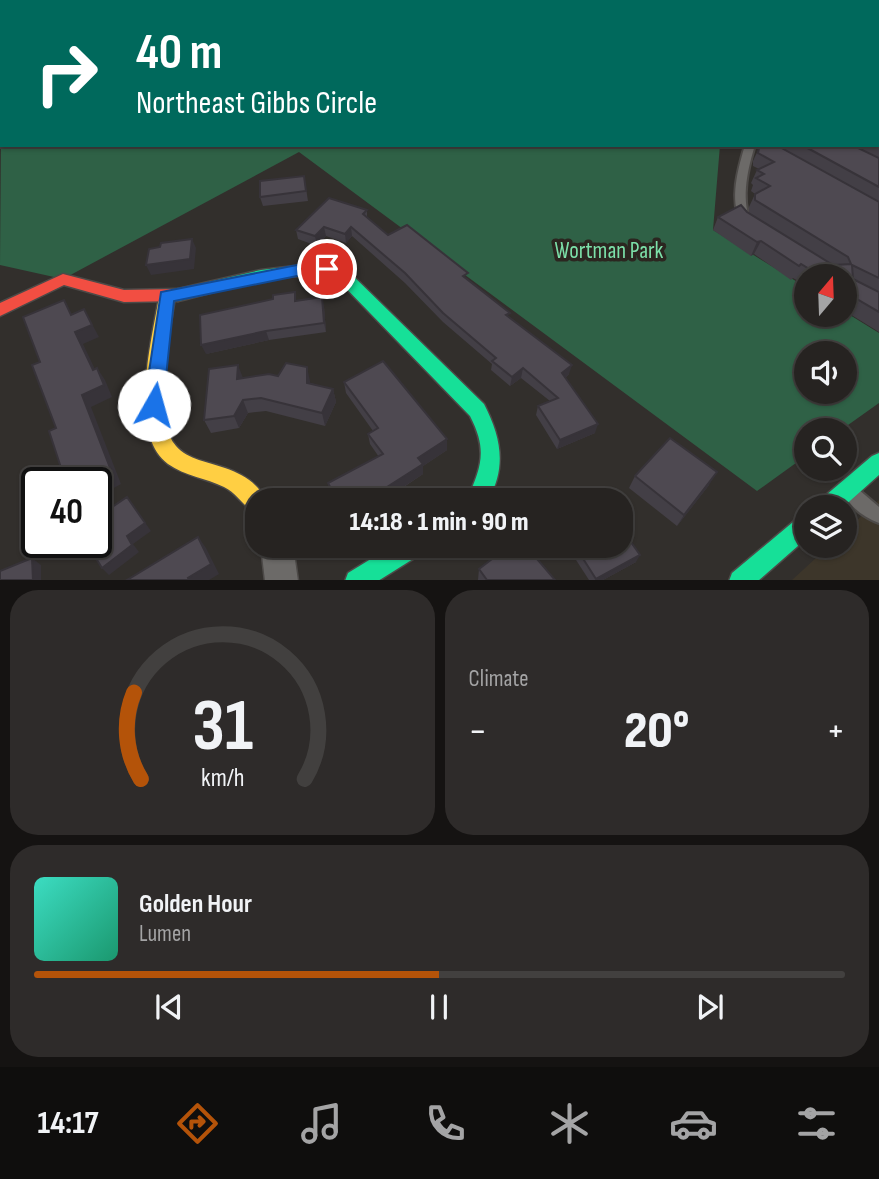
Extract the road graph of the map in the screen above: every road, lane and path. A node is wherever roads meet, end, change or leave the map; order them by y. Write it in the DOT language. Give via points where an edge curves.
graph roads {
  1 [pos="755,147"];
  2 [pos="757,228"];
  3 [pos="167,297"];
  4 [pos="0,310"];
  5 [pos="879,462"];
  6 [pos="248,488"];
  7 [pos="484,488"];
  8 [pos="847,489"];
  9 [pos="840,495"];
  10 [pos="879,515"];
  11 [pos="794,535"];
  12 [pos="279,558"];
  13 [pos="393,558"];
  14 [pos="282,580"];
  15 [pos="356,580"];
  16 [pos="740,580"];
  1 -- 2 [label="lane" via="746,157 741,214"];
  3 -- 4 [label="street" via="124,296 63,279"];
  3 -- 6 [label="street" via="154,405 159,435 176,460 235,477"];
  3 -- 7 [label="street" via="302,269 341,273 477,410 486,424 493,455"];
  5 -- 8 [label="street"];
  8 -- 9 [label="street"];
  8 -- 10 [label="lane"];
  11 -- 16 [label="street"];
  12 -- 14 [label="street"];
  13 -- 15 [label="street"];
}
